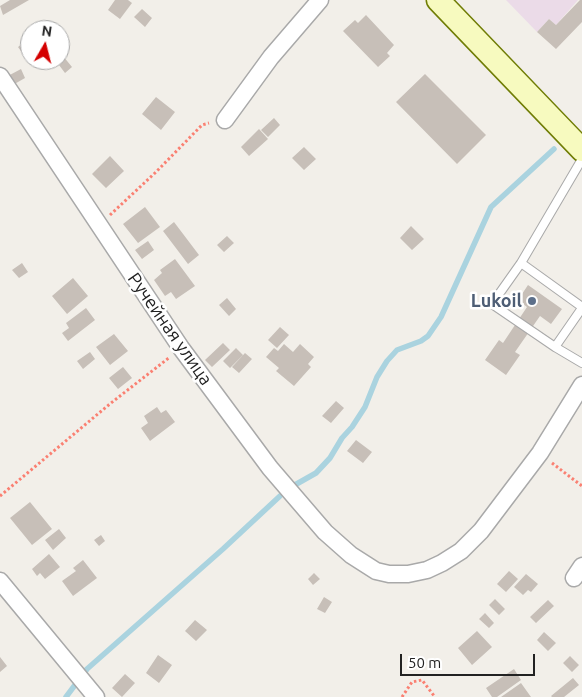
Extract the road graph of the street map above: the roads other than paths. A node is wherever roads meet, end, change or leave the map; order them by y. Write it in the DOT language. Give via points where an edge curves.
graph roads {
  1 [pos="320,0"];
  2 [pos="438,0"];
  3 [pos="0,76"];
  4 [pos="225,120"];
  5 [pos="582,150"];
  6 [pos="582,159"];
  7 [pos="521,263"];
  8 [pos="582,307"];
  9 [pos="554,347"];
  10 [pos="582,363"];
  11 [pos="582,385"];
  12 [pos="0,581"];
  13 [pos="96,697"];
  1 -- 4 [label="street"];
  2 -- 5 [label="main road"];
  3 -- 11 [label="street, Ручейная улица" via="181,348 270,468 325,532 351,555 376,570 408,574 427,570 461,551 481,531 540,453"];
  6 -- 7 [label="lane"];
  7 -- 8 [label="lane"];
  7 -- 9 [label="lane" via="492,304"];
  8 -- 9 [label="lane"];
  9 -- 10 [label="lane"];
  12 -- 13 [label="street"];
}
